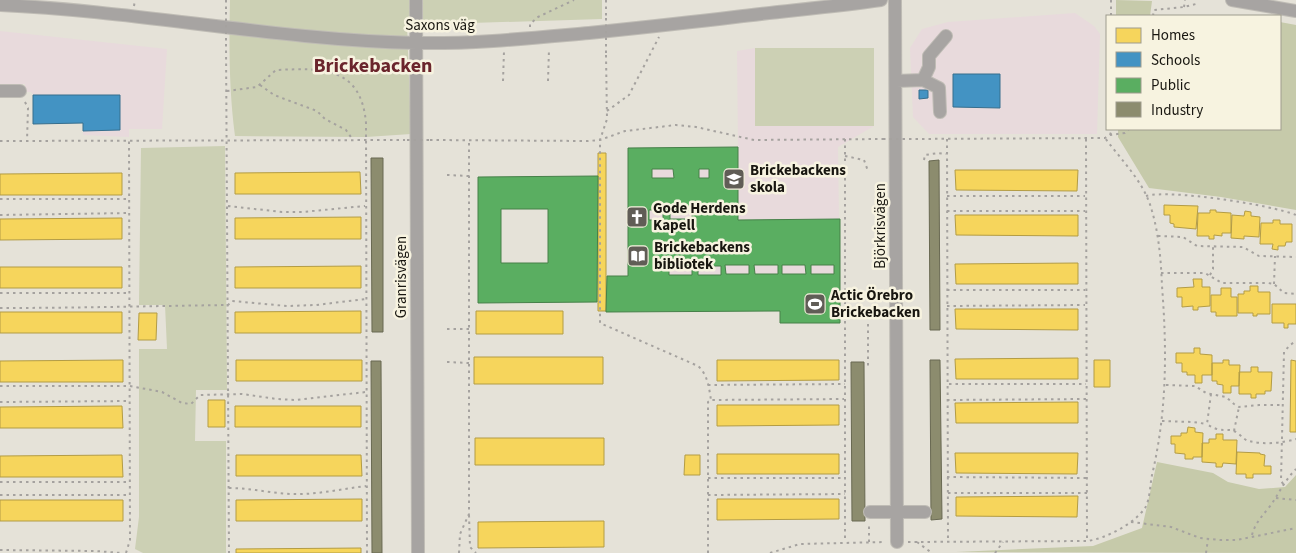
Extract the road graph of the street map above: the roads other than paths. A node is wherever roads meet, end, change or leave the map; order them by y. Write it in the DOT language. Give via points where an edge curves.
graph roads {
  1 [pos="416,0"];
  2 [pos="881,0"];
  3 [pos="896,0"];
  4 [pos="1232,0"];
  5 [pos="0,5"];
  6 [pos="1296,11"];
  7 [pos="946,36"];
  8 [pos="416,43"];
  9 [pos="923,80"];
  10 [pos="896,81"];
  11 [pos="0,91"];
  12 [pos="20,91"];
  13 [pos="940,112"];
  14 [pos="870,512"];
  15 [pos="896,512"];
  16 [pos="925,512"];
  17 [pos="897,542"];
  18 [pos="418,553"];
  1 -- 8 [label="street, Granrisvägen"];
  2 -- 8 [label="street, Saxons väg" via="530,39"];
  3 -- 10 [label="street, Björkrisvägen"];
  4 -- 6 [label="street"];
  5 -- 8 [label="street, Saxons väg" via="123,14 284,35"];
  7 -- 9 [label="street" via="929,56 929,67"];
  8 -- 18 [label="street, Granrisvägen"];
  9 -- 10 [label="street"];
  9 -- 13 [label="street" via="939,88"];
  10 -- 15 [label="street, Björkrisvägen"];
  11 -- 12 [label="street"];
  14 -- 15 [label="street"];
  15 -- 16 [label="street"];
  15 -- 17 [label="street, Björkrisvägen"];
}
